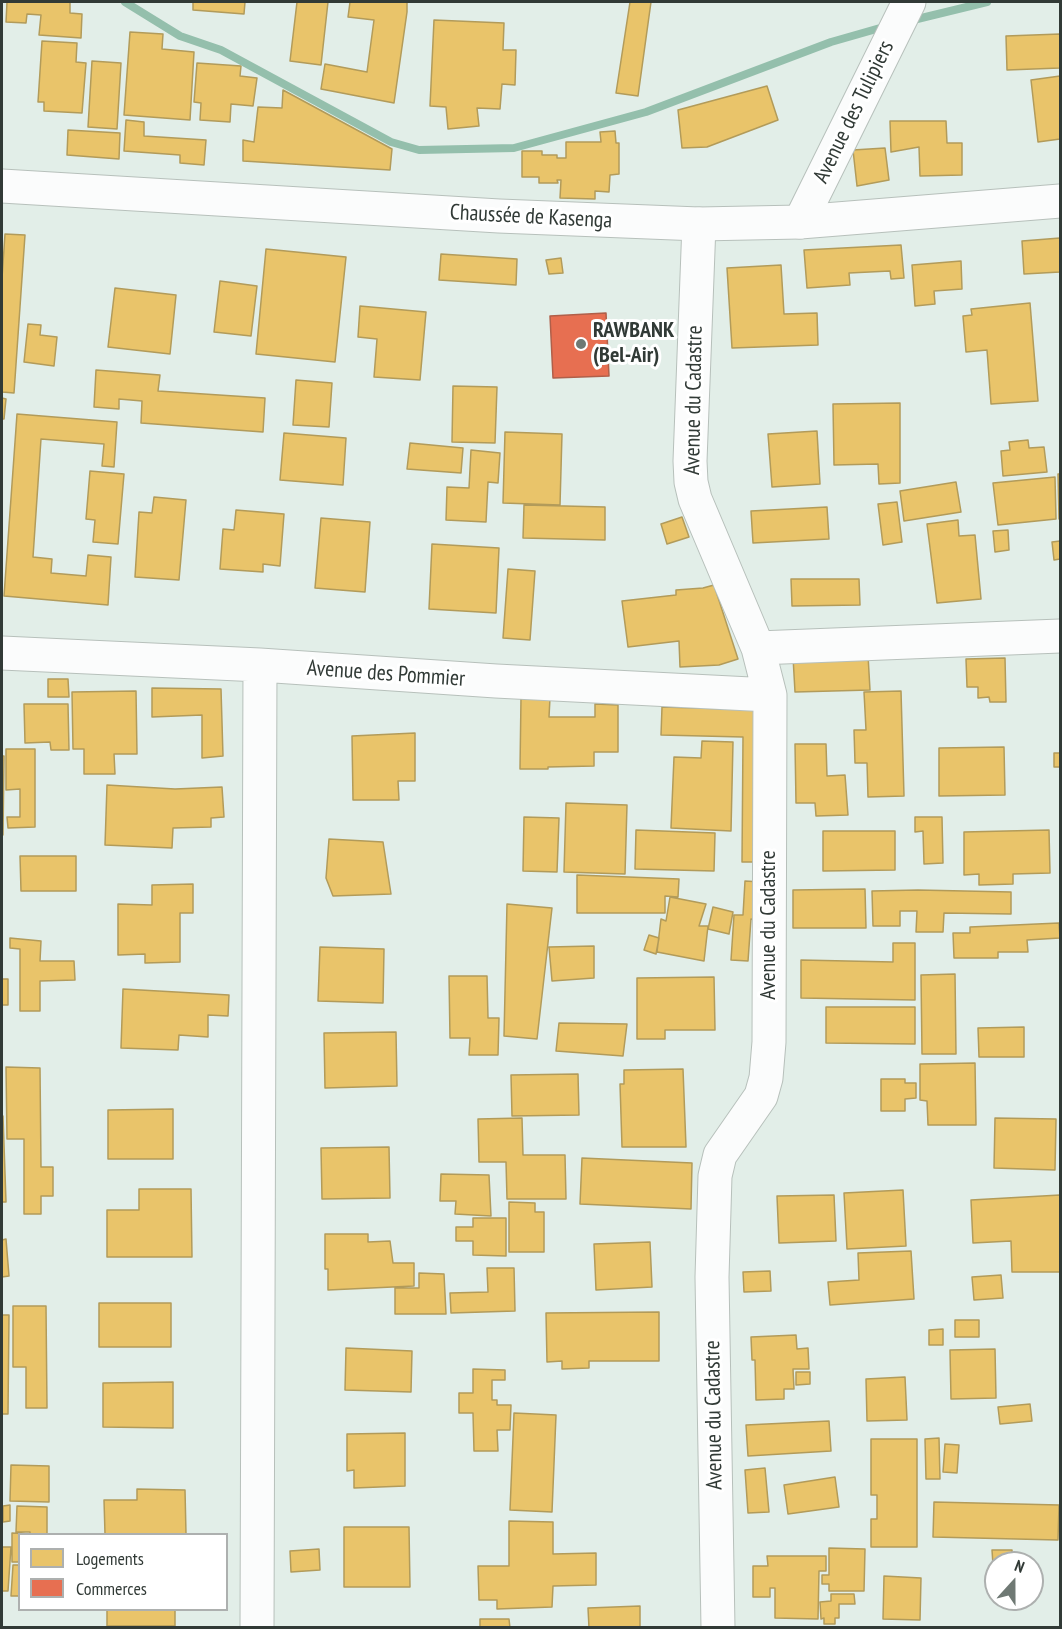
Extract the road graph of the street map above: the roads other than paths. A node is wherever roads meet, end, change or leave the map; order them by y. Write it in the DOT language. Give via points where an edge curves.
graph roads {
  1 [pos="900,20"];
  2 [pos="2,186"];
  3 [pos="1060,201"];
  4 [pos="800,222"];
  5 [pos="699,224"];
  6 [pos="1060,636"];
  7 [pos="758,648"];
  8 [pos="2,653"];
  9 [pos="260,665"];
  10 [pos="770,695"];
  11 [pos="257,1628"];
  12 [pos="718,1628"];
  1 -- 4 [label="street, Avenue des Tulipiers"];
  2 -- 5 [label="street, Chaussée de Kasenga"];
  3 -- 4 [label="street, Chaussée de Kasenga"];
  4 -- 5 [label="street, Chaussée de Kasenga"];
  5 -- 7 [label="street, Avenue du Cadastre" via="691,482"];
  6 -- 7 [label="street"];
  7 -- 10 [label="street, Avenue du Cadastre"];
  8 -- 9 [label="street, Avenue des Pommier"];
  9 -- 10 [label="street, Avenue des Pommier"];
  9 -- 11 [label="street"];
  10 -- 12 [label="street, Avenue du Cadastre" via="766,1078 761,1096 720,1155 715,1176 712,1277"];
}
